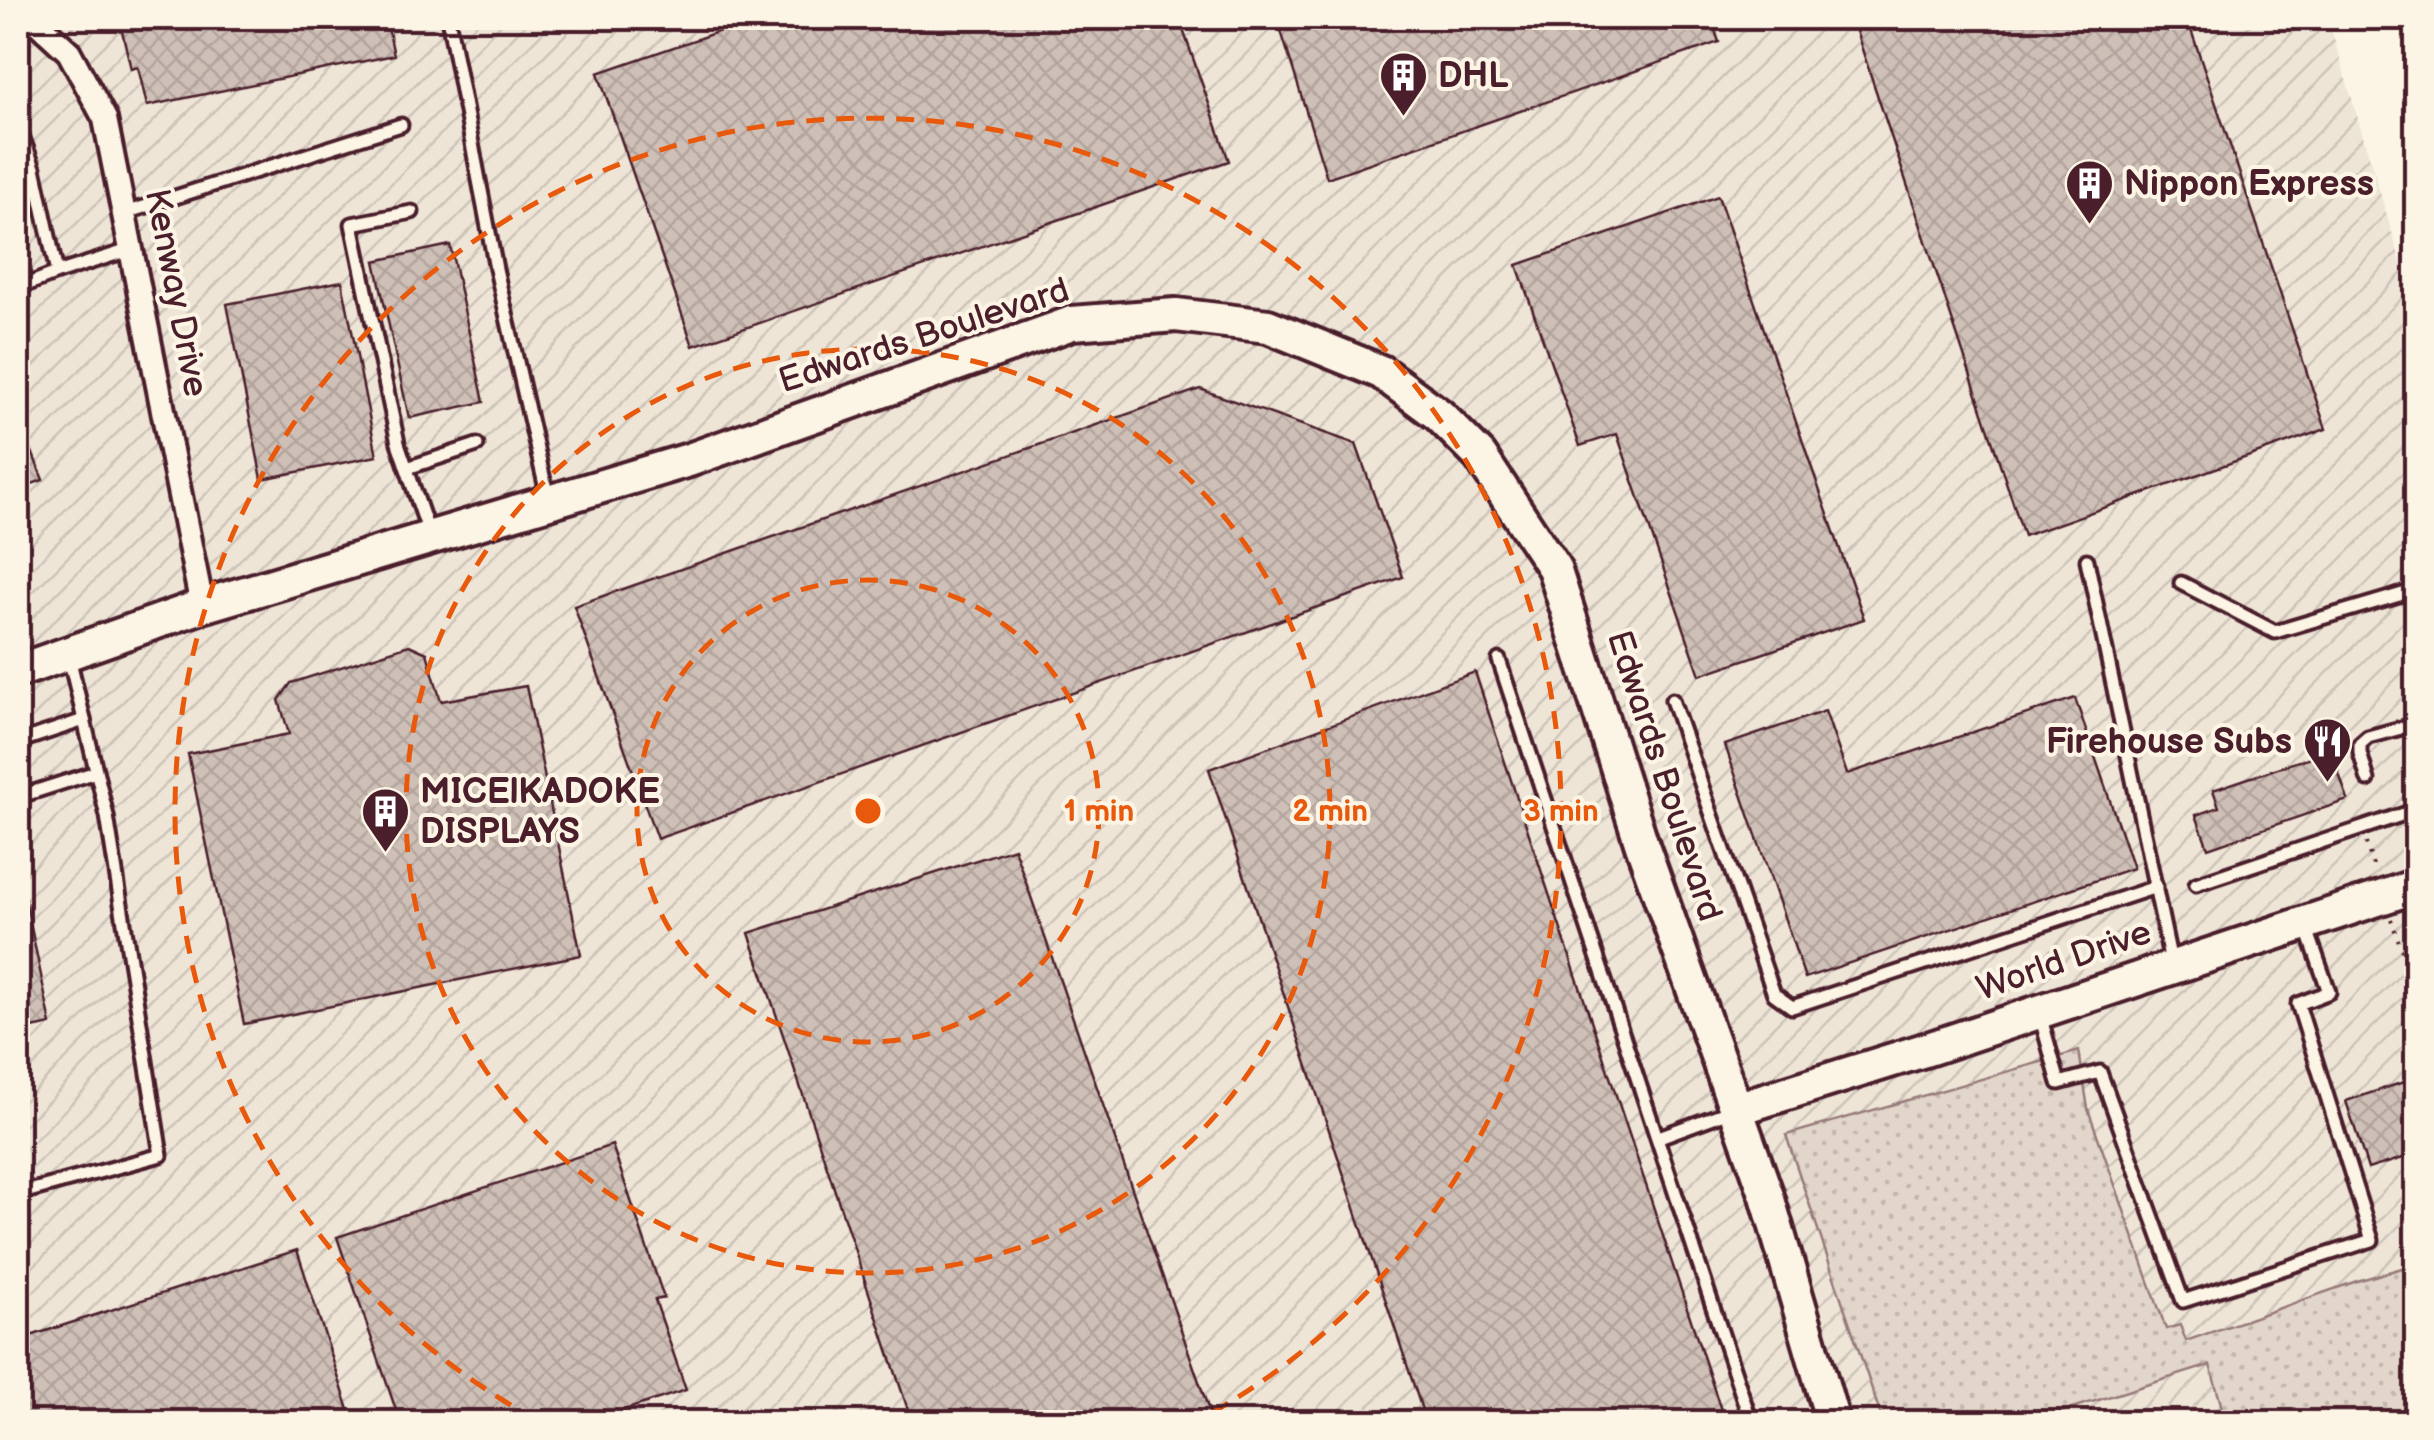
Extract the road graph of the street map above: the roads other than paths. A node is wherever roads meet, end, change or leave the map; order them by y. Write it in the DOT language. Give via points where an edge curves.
graph roads {
  1 [pos="32,18"];
  2 [pos="448,18"];
  3 [pos="18,125"];
  4 [pos="400,125"];
  5 [pos="412,212"];
  6 [pos="125,214"];
  7 [pos="132,249"];
  8 [pos="56,274"];
  9 [pos="18,288"];
  10 [pos="476,446"];
  11 [pos="407,468"];
  12 [pos="549,502"];
  13 [pos="430,537"];
  14 [pos="2087,560"];
  15 [pos="2181,583"];
  16 [pos="2416,590"];
  17 [pos="202,606"];
  18 [pos="68,653"];
  19 [pos="1499,660"];
  20 [pos="18,671"];
  21 [pos="1672,700"];
  22 [pos="84,720"];
  23 [pos="2416,724"];
  24 [pos="18,742"];
  25 [pos="96,772"];
  26 [pos="2368,780"];
  27 [pos="18,797"];
  28 [pos="2416,810"];
  29 [pos="2196,884"];
  30 [pos="2416,886"];
  31 [pos="2156,887"];
  32 [pos="2304,922"];
  33 [pos="2172,966"];
  34 [pos="2038,1012"];
  35 [pos="1736,1109"];
  36 [pos="1659,1137"];
  37 [pos="18,1194"];
  38 [pos="1751,1422"];
  39 [pos="1833,1422"];
  1 -- 6 [label="street, Kenway Drive" via="69,52 105,119"];
  2 -- 12 [label="lane"];
  3 -- 8 [label="lane"];
  4 -- 6 [label="lane"];
  5 -- 11 [label="lane" via="352,224"];
  6 -- 7 [label="street, Kenway Drive"];
  7 -- 8 [label="lane"];
  7 -- 17 [label="street, Kenway Drive"];
  8 -- 9 [label="lane"];
  10 -- 11 [label="lane"];
  11 -- 13 [label="lane"];
  12 -- 13 [label="street, Edwards Boulevard"];
  12 -- 35 [label="street, Edwards Boulevard" via="688,460 1072,323 1176,315 1268,326 1381,372 1480,456 1554,568"];
  13 -- 17 [label="street, Edwards Boulevard"];
  14 -- 31 [label="lane"];
  15 -- 16 [label="lane" via="2276,632"];
  17 -- 18 [label="street, Edwards Boulevard"];
  18 -- 20 [label="street, Edwards Boulevard"];
  18 -- 22 [label="lane"];
  19 -- 36 [label="lane"];
  21 -- 31 [label="lane" via="1774,994 1792,1007"];
  22 -- 24 [label="lane"];
  22 -- 25 [label="lane"];
  23 -- 26 [label="lane" via="2360,744"];
  25 -- 27 [label="lane"];
  25 -- 37 [label="lane" via="161,1155"];
  28 -- 29 [label="lane"];
  30 -- 32 [label="street, World Drive"];
  31 -- 33 [label="lane"];
  32 -- 33 [label="street, World Drive"];
  32 -- 34 [label="lane" via="2329,992 2298,1004 2372,1240 2183,1300 2100,1072 2059,1084"];
  33 -- 34 [label="street, World Drive"];
  34 -- 35 [label="street, World Drive"];
  35 -- 36 [label="lane"];
  35 -- 39 [label="street, Edwards Boulevard"];
  36 -- 38 [label="lane"];
}
